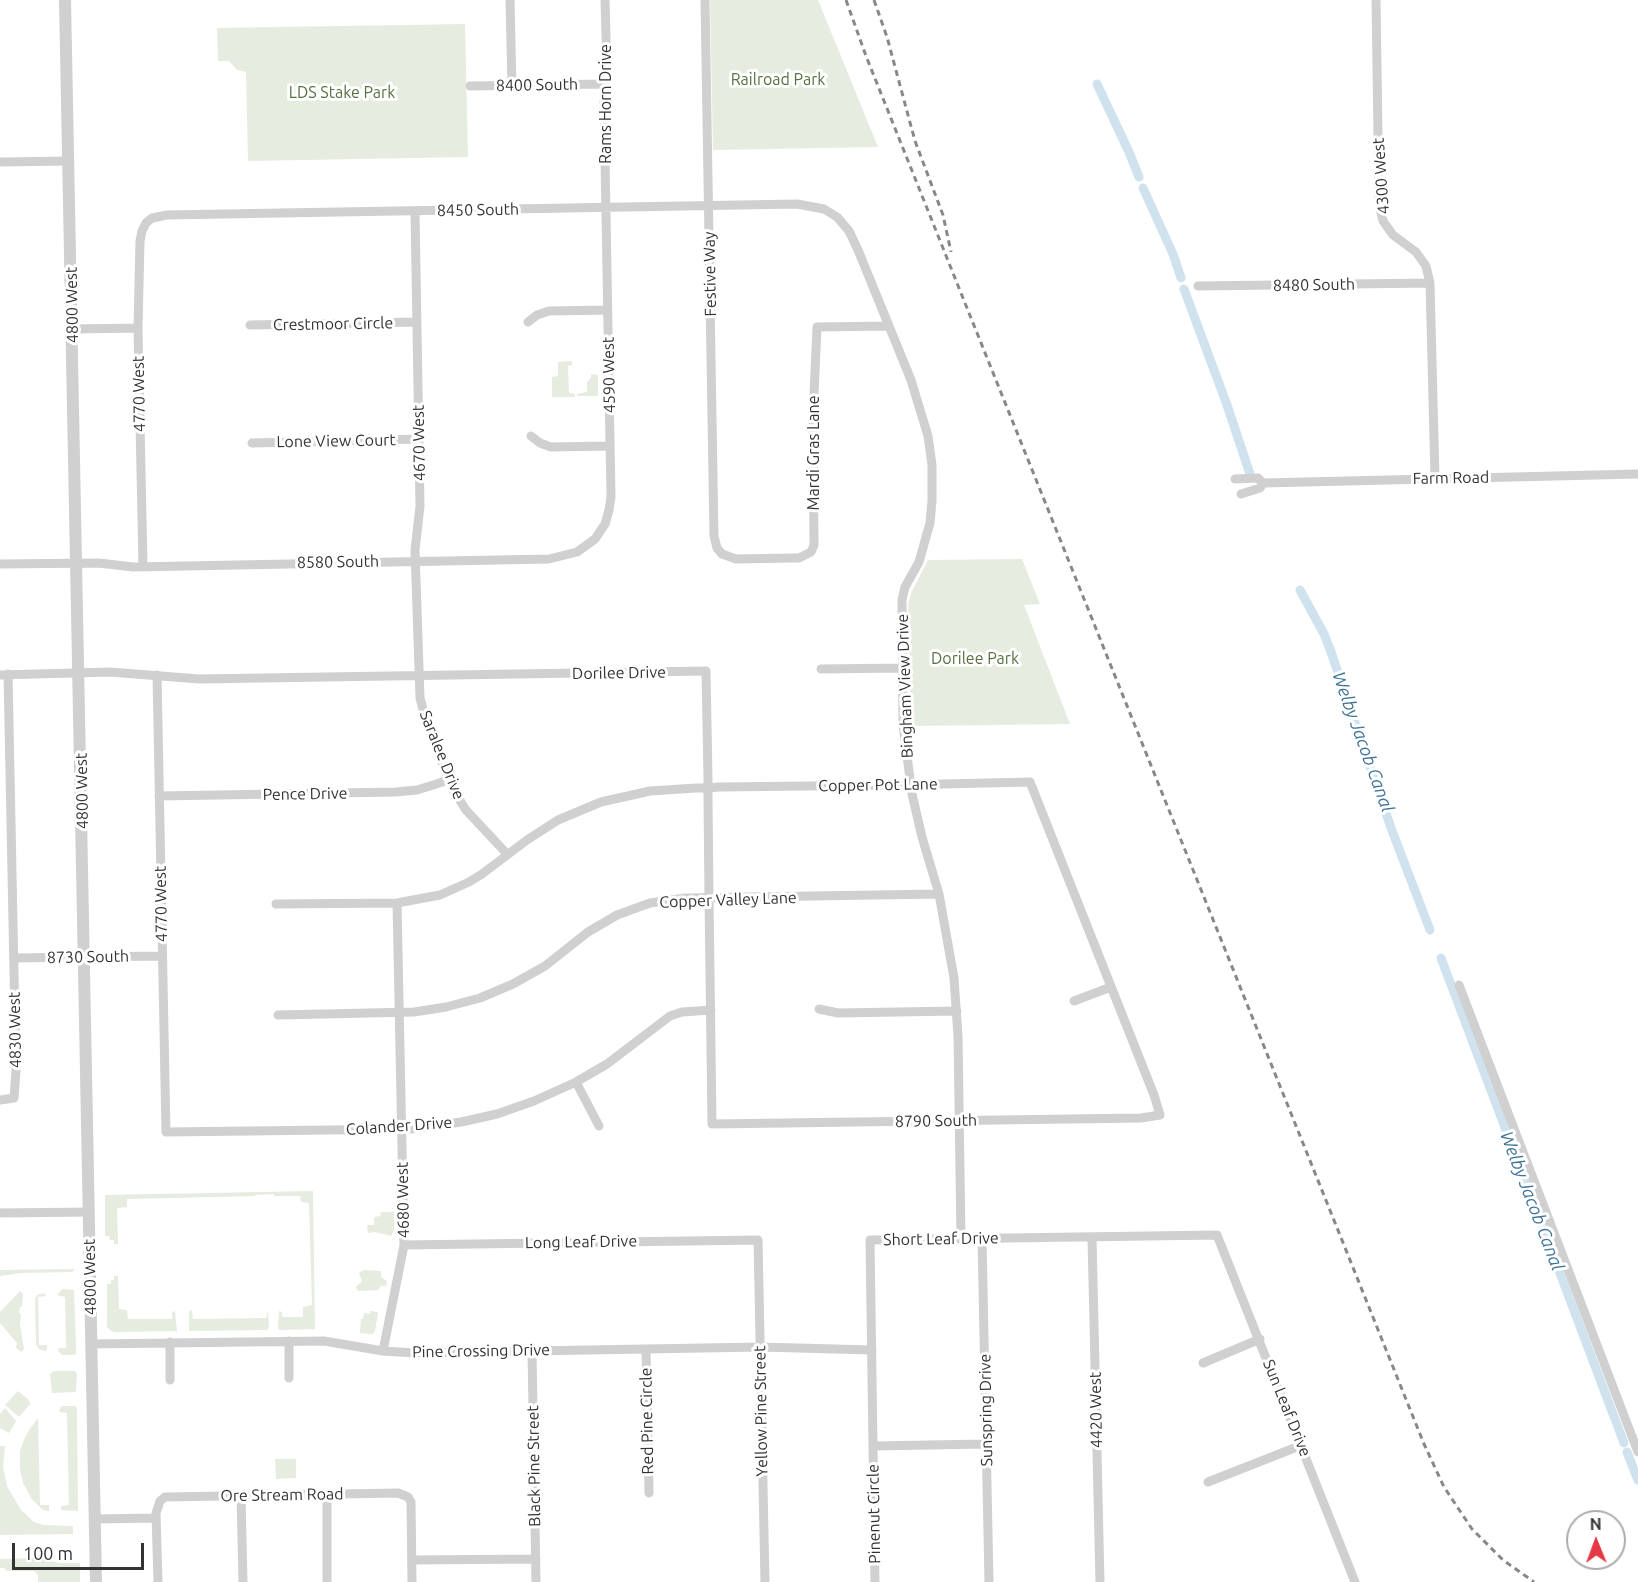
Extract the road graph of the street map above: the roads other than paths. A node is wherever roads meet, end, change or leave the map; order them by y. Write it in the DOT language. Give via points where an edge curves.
graph roads {
  1 [pos="65,0"];
  2 [pos="510,0"];
  3 [pos="605,0"];
  4 [pos="705,0"];
  5 [pos="1376,0"];
  6 [pos="605,84"];
  7 [pos="470,86"];
  8 [pos="512,86"];
  9 [pos="69,161"];
  10 [pos="0,162"];
  11 [pos="708,206"];
  12 [pos="812,206"];
  13 [pos="606,207"];
  14 [pos="415,211"];
  15 [pos="146,223"];
  16 [pos="1430,283"];
  17 [pos="1198,286"];
  18 [pos="607,310"];
  19 [pos="417,322"];
  20 [pos="528,322"];
  21 [pos="250,325"];
  22 [pos="889,326"];
  23 [pos="138,328"];
  24 [pos="72,329"];
  25 [pos="531,436"];
  26 [pos="419,440"];
  27 [pos="252,443"];
  28 [pos="610,446"];
  29 [pos="1638,474"];
  30 [pos="1235,478"];
  31 [pos="1435,478"];
  32 [pos="1264,483"];
  33 [pos="1241,494"];
  34 [pos="595,539"];
  35 [pos="717,548"];
  36 [pos="416,561"];
  37 [pos="77,563"];
  38 [pos="0,564"];
  39 [pos="143,566"];
  40 [pos="902,668"];
  41 [pos="820,669"];
  42 [pos="4,674"];
  43 [pos="80,674"];
  44 [pos="157,675"];
  45 [pos="418,675"];
  46 [pos="0,776"];
  47 [pos="11,776"];
  48 [pos="448,780"];
  49 [pos="911,784"];
  50 [pos="708,788"];
  51 [pos="159,796"];
  52 [pos="507,854"];
  53 [pos="939,894"];
  54 [pos="709,898"];
  55 [pos="397,903"];
  56 [pos="276,904"];
  57 [pos="162,956"];
  58 [pos="85,957"];
  59 [pos="14,958"];
  60 [pos="1459,985"];
  61 [pos="1111,987"];
  62 [pos="1074,1001"];
  63 [pos="819,1009"];
  64 [pos="711,1010"];
  65 [pos="957,1011"];
  66 [pos="400,1012"];
  67 [pos="278,1015"];
  68 [pos="576,1082"];
  69 [pos="0,1100"];
  70 [pos="1160,1115"];
  71 [pos="959,1120"];
  72 [pos="712,1124"];
  73 [pos="599,1126"];
  74 [pos="402,1129"];
  75 [pos="166,1132"];
  76 [pos="90,1212"];
  77 [pos="0,1213"];
  78 [pos="1217,1235"];
  79 [pos="1092,1237"];
  80 [pos="961,1239"];
  81 [pos="982,1239"];
  82 [pos="758,1240"];
  83 [pos="404,1245"];
  84 [pos="1260,1339"];
  85 [pos="289,1341"];
  86 [pos="170,1342"];
  87 [pos="91,1344"];
  88 [pos="760,1347"];
  89 [pos="646,1349"];
  90 [pos="873,1350"];
  91 [pos="383,1351"];
  92 [pos="532,1351"];
  93 [pos="1203,1363"];
  94 [pos="289,1378"];
  95 [pos="170,1380"];
  96 [pos="986,1444"];
  97 [pos="1302,1445"];
  98 [pos="874,1446"];
  99 [pos="1638,1452"];
  100 [pos="1208,1482"];
  101 [pos="649,1493"];
  102 [pos="327,1494"];
  103 [pos="242,1495"];
  104 [pos="156,1518"];
  105 [pos="95,1519"];
  106 [pos="536,1559"];
  107 [pos="412,1560"];
  108 [pos="96,1582"];
  109 [pos="158,1582"];
  110 [pos="243,1582"];
  111 [pos="327,1582"];
  112 [pos="412,1582"];
  113 [pos="536,1582"];
  114 [pos="765,1582"];
  115 [pos="875,1582"];
  116 [pos="990,1582"];
  117 [pos="1100,1582"];
  118 [pos="1355,1582"];
  1 -- 9 [label="street, 4800 West"];
  2 -- 8 [label="street"];
  3 -- 6 [label="street, Rams Horn Drive"];
  4 -- 11 [label="street, Festive Way"];
  5 -- 16 [label="street, 4300 West" via="1379,204 1383,221 1393,236 1416,252 1426,266"];
  6 -- 8 [label="street, 8400 South"];
  6 -- 13 [label="street, Rams Horn Drive"];
  7 -- 8 [label="street, 8400 South"];
  9 -- 10 [label="street"];
  9 -- 24 [label="street, 4800 West"];
  11 -- 12 [label="street, 8450 South"];
  11 -- 13 [label="street, 8450 South"];
  11 -- 35 [label="street, Festive Way"];
  12 -- 22 [label="street, Bingham View Drive" via="837,217 849,231"];
  13 -- 14 [label="street, 8450 South"];
  13 -- 18 [label="street, 4590 West"];
  14 -- 15 [label="street, 8450 South" via="167,215"];
  14 -- 19 [label="street, 4670 West"];
  15 -- 23 [label="street, 4770 West" via="140,241"];
  16 -- 17 [label="street, 8480 South"];
  16 -- 31 [label="street, 4300 West"];
  18 -- 20 [label="street" via="549,311"];
  18 -- 28 [label="street, 4590 West"];
  19 -- 21 [label="street, Crestmoor Circle"];
  19 -- 26 [label="street, 4670 West"];
  22 -- 35 [label="street, Mardi Gras Lane" via="817,327 811,552 799,558 736,559"];
  22 -- 40 [label="street, Bingham View Drive" via="921,409 932,465 932,501 925,543 902,600"];
  23 -- 24 [label="street"];
  23 -- 39 [label="street, 4770 West"];
  24 -- 37 [label="street, 4800 West"];
  25 -- 28 [label="street" via="550,447"];
  26 -- 27 [label="street, Lone View Court"];
  26 -- 36 [label="street, 4670 West"];
  28 -- 34 [label="street, 4590 West" via="609,510"];
  29 -- 31 [label="street, Farm Road"];
  30 -- 32 [label="street" via="1258,478"];
  31 -- 32 [label="street, Farm Road"];
  32 -- 33 [label="street"];
  34 -- 36 [label="street, 8580 South" via="577,552 549,559"];
  36 -- 39 [label="street, 8580 South"];
  36 -- 45 [label="street, 4670 West"];
  37 -- 38 [label="street, 8580 South"];
  37 -- 39 [label="street, 8580 South"];
  37 -- 43 [label="street, 4800 West"];
  40 -- 41 [label="street"];
  40 -- 49 [label="street, Bingham View Drive" via="903,726"];
  42 -- 43 [label="street, Dorilee Drive"];
  42 -- 47 [label="street, 4830 West"];
  43 -- 44 [label="street, Dorilee Drive"];
  43 -- 58 [label="street, 4800 West"];
  44 -- 45 [label="street, Dorilee Drive" via="199,679"];
  44 -- 51 [label="street, 4770 West"];
  45 -- 48 [label="street, Saralee Drive" via="424,717"];
  45 -- 50 [label="street, Dorilee Drive" via="706,671"];
  46 -- 47 [label="street"];
  47 -- 59 [label="street, 4830 West"];
  48 -- 51 [label="street, Pence Drive" via="403,792"];
  48 -- 52 [label="street, Saralee Drive" via="466,810"];
  49 -- 50 [label="street, Copper Pot Lane"];
  49 -- 53 [label="street, Bingham View Drive"];
  49 -- 61 [label="street, Copper Pot Lane" via="1030,782"];
  50 -- 52 [label="street, Copper Pot Lane" via="651,791 601,802 558,820"];
  50 -- 54 [label="street, Dorilee Drive"];
  51 -- 57 [label="street, 4770 West"];
  52 -- 55 [label="street, Copper Pot Lane" via="456,888 422,900"];
  53 -- 54 [label="street, Copper Valley Lane"];
  53 -- 65 [label="street, Bingham View Drive"];
  54 -- 64 [label="street, Dorilee Drive"];
  54 -- 66 [label="street, Copper Valley Lane" via="650,903 617,915 513,984 480,998"];
  55 -- 56 [label="street, Copper Pot Lane"];
  55 -- 66 [label="street, 4680 West"];
  57 -- 58 [label="street, 8730 South"];
  57 -- 75 [label="street, 4770 West"];
  58 -- 59 [label="street, 8730 South"];
  58 -- 76 [label="street, 4800 West"];
  59 -- 69 [label="street, 4830 West" via="14,1098"];
  60 -- 99 [label="street"];
  61 -- 62 [label="street"];
  61 -- 70 [label="street, Copper Pot Lane"];
  63 -- 65 [label="street" via="838,1013"];
  64 -- 68 [label="street, Colander Drive" via="670,1016 607,1064"];
  64 -- 72 [label="street, Dorilee Drive"];
  65 -- 71 [label="street, Bingham View Drive"];
  66 -- 67 [label="street, Copper Valley Lane"];
  66 -- 74 [label="street, 4680 West"];
  68 -- 73 [label="street"];
  68 -- 74 [label="street, Colander Drive" via="497,1114"];
  70 -- 71 [label="street, 8790 South"];
  71 -- 72 [label="street, 8790 South"];
  71 -- 80 [label="street, Bingham View Drive"];
  74 -- 75 [label="street, Colander Drive"];
  74 -- 83 [label="street, 4680 West"];
  76 -- 77 [label="street"];
  76 -- 87 [label="street, 4800 West"];
  78 -- 79 [label="street, Short Leaf Drive"];
  78 -- 84 [label="street, Sun Leaf Drive"];
  79 -- 81 [label="street, Short Leaf Drive"];
  79 -- 117 [label="street, 4420 West"];
  80 -- 81 [label="street, Short Leaf Drive"];
  80 -- 90 [label="street, Short Leaf Drive" via="870,1240"];
  81 -- 96 [label="street, Sunspring Drive"];
  82 -- 83 [label="street, Long Leaf Drive"];
  82 -- 88 [label="street, Yellow Pine Street"];
  83 -- 91 [label="street, 4680 West"];
  84 -- 93 [label="street"];
  84 -- 97 [label="street, Sun Leaf Drive"];
  85 -- 86 [label="street, Pine Crossing Drive"];
  85 -- 91 [label="street, Pine Crossing Drive" via="334,1341"];
  85 -- 94 [label="street"];
  86 -- 87 [label="street, Pine Crossing Drive"];
  86 -- 95 [label="street"];
  87 -- 105 [label="street, 4800 West"];
  88 -- 89 [label="street, Pine Crossing Drive"];
  88 -- 90 [label="street, Pine Crossing Drive"];
  88 -- 114 [label="street, Yellow Pine Street"];
  89 -- 92 [label="street, Pine Crossing Drive"];
  89 -- 101 [label="street, Red Pine Circle"];
  90 -- 98 [label="street, Short Leaf Drive"];
  91 -- 92 [label="street, Pine Crossing Drive"];
  92 -- 106 [label="street, Black Pine Street"];
  96 -- 98 [label="street"];
  96 -- 116 [label="street, Sunspring Drive"];
  97 -- 100 [label="street"];
  97 -- 118 [label="street, Sun Leaf Drive"];
  98 -- 115 [label="street, Pinenut Circle"];
  102 -- 103 [label="street, Ore Stream Road"];
  102 -- 107 [label="street, Ore Stream Road" via="398,1493 408,1497"];
  102 -- 111 [label="street"];
  103 -- 104 [label="street, Ore Stream Road" via="173,1496 158,1504"];
  103 -- 110 [label="street"];
  104 -- 105 [label="street"];
  104 -- 109 [label="street"];
  105 -- 108 [label="street, 4800 West"];
  106 -- 107 [label="street"];
  106 -- 113 [label="street, Black Pine Street"];
  107 -- 112 [label="street"];
}
